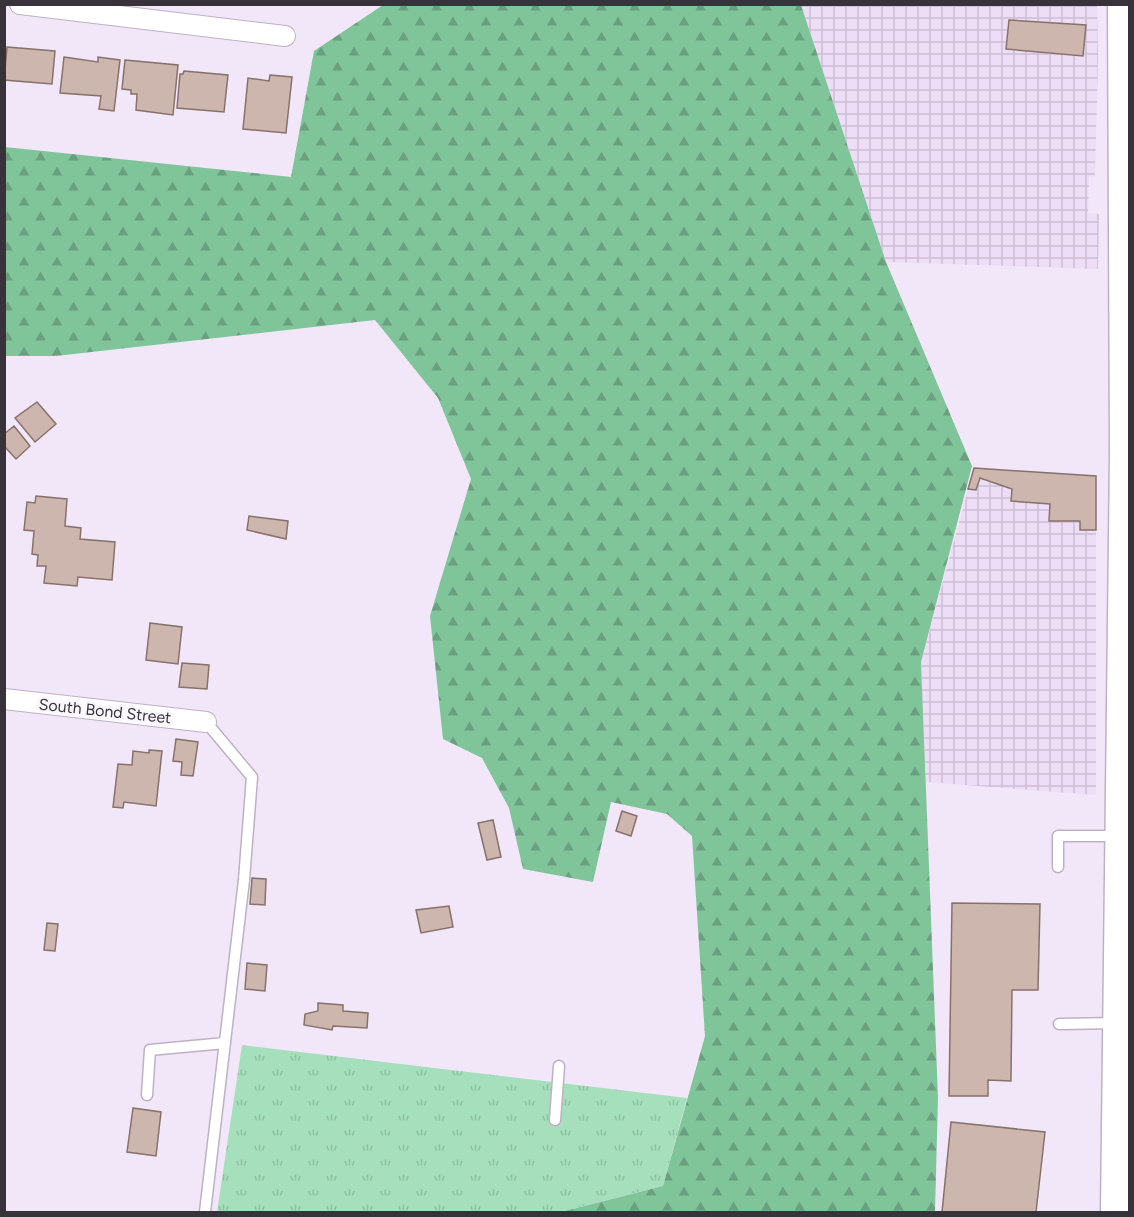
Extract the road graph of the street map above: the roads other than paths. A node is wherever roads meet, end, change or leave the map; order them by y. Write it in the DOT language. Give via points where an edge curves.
graph roads {
  1 [pos="20,4"];
  2 [pos="1122,4"];
  3 [pos="285,36"];
  4 [pos="1127,453"];
  5 [pos="4,699"];
  6 [pos="206,722"];
  7 [pos="1119,836"];
  8 [pos="1058,867"];
  9 [pos="1117,1023"];
  10 [pos="1059,1024"];
  11 [pos="225,1043"];
  12 [pos="559,1066"];
  13 [pos="147,1095"];
  14 [pos="555,1120"];
  15 [pos="205,1212"];
  16 [pos="1114,1212"];
  1 -- 3 [label="street"];
  2 -- 4 [label="main road"];
  4 -- 7 [label="main road"];
  5 -- 6 [label="street, South Bond Street"];
  6 -- 11 [label="lane" via="252,777"];
  7 -- 8 [label="lane" via="1058,836"];
  7 -- 9 [label="main road"];
  9 -- 10 [label="lane"];
  9 -- 16 [label="main road"];
  11 -- 13 [label="lane" via="150,1050"];
  11 -- 15 [label="lane"];
  12 -- 14 [label="lane"];
}
